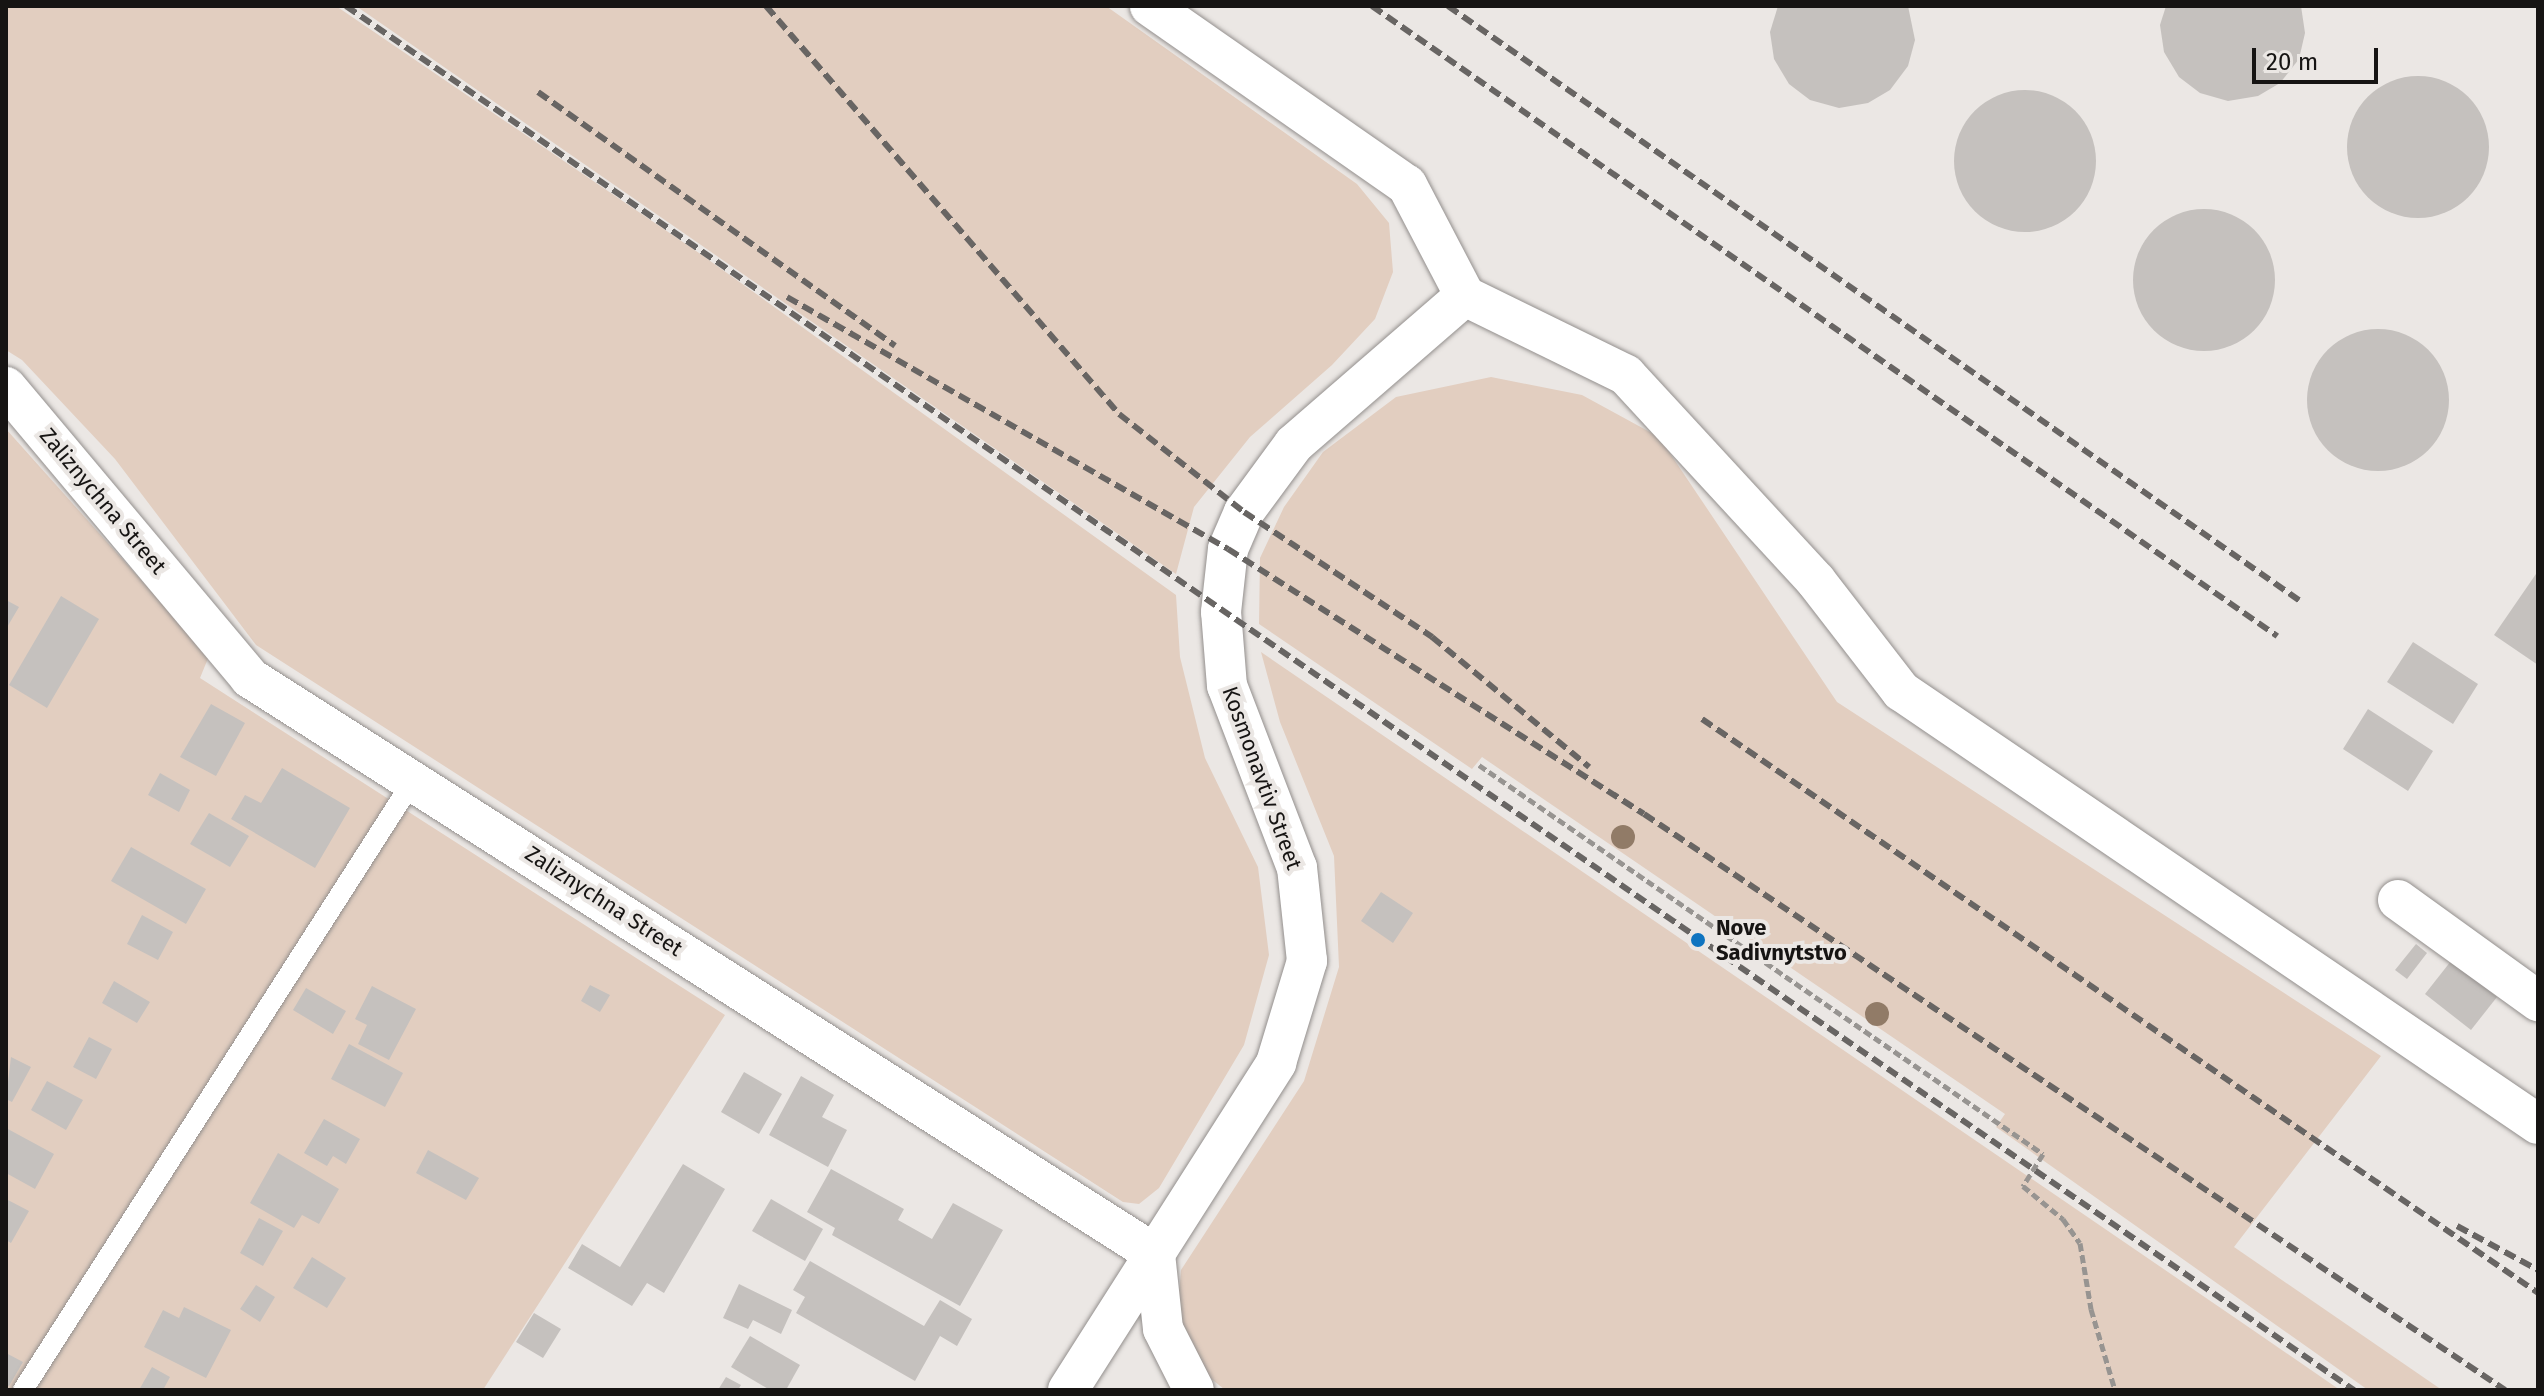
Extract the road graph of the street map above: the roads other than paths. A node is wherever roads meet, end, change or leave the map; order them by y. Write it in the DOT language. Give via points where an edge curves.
graph roads {
  1 [pos="1150,6"];
  2 [pos="1465,296"];
  3 [pos="6,387"];
  4 [pos="414,779"];
  5 [pos="2398,900"];
  6 [pos="2538,1001"];
  7 [pos="2538,1124"];
  8 [pos="1155,1254"];
  9 [pos="23,1390"];
  10 [pos="1068,1390"];
  11 [pos="1194,1390"];
  1 -- 2 [label="street" via="1407,185"];
  2 -- 7 [label="street" via="1626,375 1816,581 1901,691"];
  2 -- 8 [label="street, Kosmonavtiv Street" via="1294,444 1244,512 1228,549 1221,612 1227,686 1297,868 1307,961 1276,1063"];
  3 -- 4 [label="street, Zaliznychna Street" via="250,678"];
  4 -- 8 [label="street, Zaliznychna Street"];
  4 -- 9 [label="lane"];
  5 -- 6 [label="street"];
  8 -- 10 [label="street, Kosmonavtiv Street"];
  8 -- 11 [label="street" via="1163,1329"];
}
